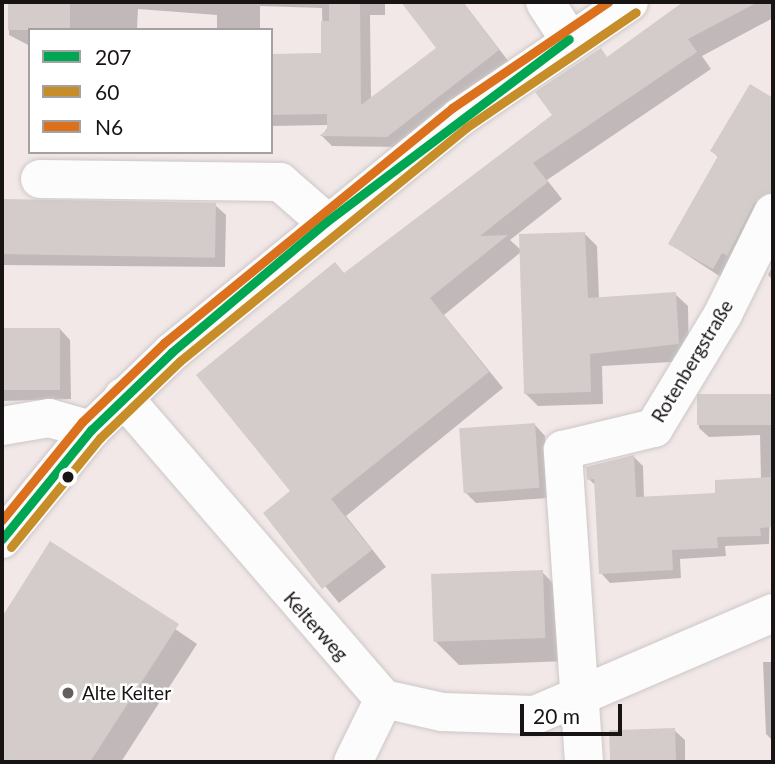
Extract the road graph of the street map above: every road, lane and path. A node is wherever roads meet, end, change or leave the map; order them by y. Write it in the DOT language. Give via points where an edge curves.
graph roads {
  1 [pos="545,2"];
  2 [pos="629,2"];
  3 [pos="569,39"];
  4 [pos="40,179"];
  5 [pos="773,213"];
  6 [pos="326,222"];
  7 [pos="122,397"];
  8 [pos="2,426"];
  9 [pos="91,430"];
  10 [pos="2,539"];
  11 [pos="773,613"];
  12 [pos="580,697"];
  13 [pos="384,699"];
  14 [pos="353,762"];
  15 [pos="583,762"];
  1 -- 3 [label="street"];
  2 -- 3 [label="street"];
  3 -- 6 [label="street"];
  4 -- 6 [label="street" via="280,183"];
  5 -- 12 [label="street, Rotenbergstraße" via="723,314 654,428 563,450"];
  6 -- 7 [label="street"];
  7 -- 9 [label="street"];
  7 -- 13 [label="street, Kelterweg" via="258,579"];
  8 -- 9 [label="street" via="49,418"];
  9 -- 10 [label="street"];
  11 -- 12 [label="street"];
  12 -- 13 [label="street" via="535,716 442,712"];
  12 -- 15 [label="street"];
  13 -- 14 [label="street"];
}
